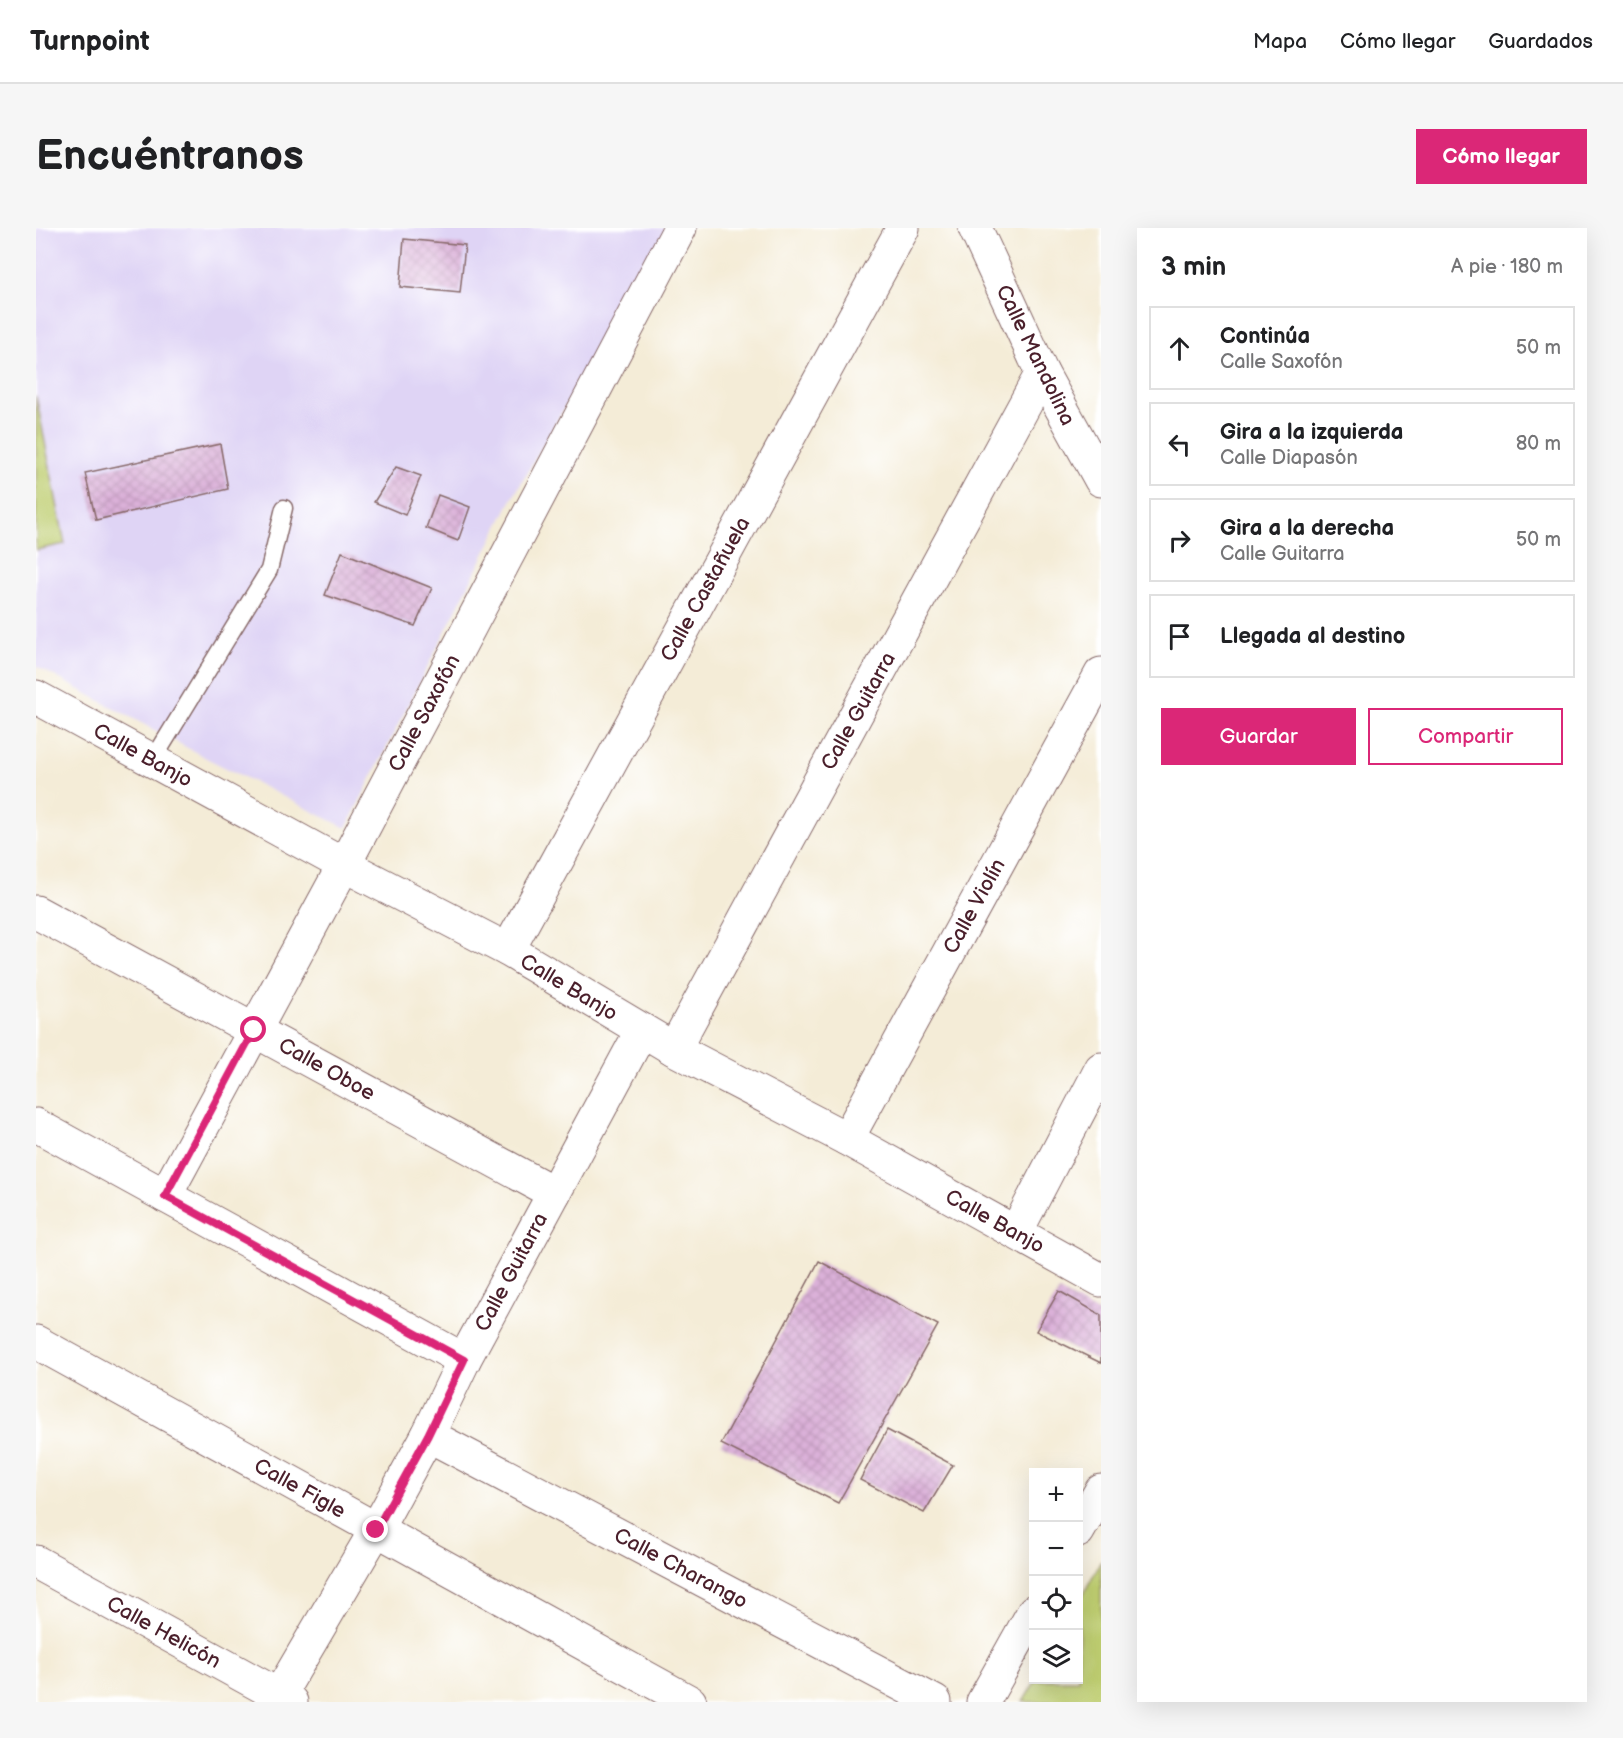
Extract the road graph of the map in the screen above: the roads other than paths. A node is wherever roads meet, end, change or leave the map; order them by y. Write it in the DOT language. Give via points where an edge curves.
graph roads {
  1 [pos="680,228"];
  2 [pos="903,228"];
  3 [pos="975,228"];
  4 [pos="1042,374"];
  5 [pos="1101,480"];
  6 [pos="284,508"];
  7 [pos="1101,674"];
  8 [pos="36,697"];
  9 [pos="153,760"];
  10 [pos="344,865"];
  11 [pos="36,912"];
  12 [pos="508,950"];
  13 [pos="254,1030"];
  14 [pos="642,1030"];
  15 [pos="675,1049"];
  16 [pos="1101,1069"];
  17 [pos="36,1125"];
  18 [pos="847,1139"];
  19 [pos="554,1193"];
  20 [pos="165,1196"];
  21 [pos="1016,1232"];
  22 [pos="1101,1280"];
  23 [pos="36,1342"];
  24 [pos="464,1360"];
  25 [pos="428,1435"];
  26 [pos="376,1530"];
  27 [pos="36,1562"];
  28 [pos="1029,1620"];
  29 [pos="281,1700"];
  30 [pos="690,1702"];
  31 [pos="935,1702"];
  32 [pos="983,1702"];
  1 -- 10 [label="street, Calle Saxofón"];
  2 -- 12 [label="street, Calle Castañuela"];
  3 -- 4 [label="street, Calle Mandolina"];
  4 -- 5 [label="street, Calle Mandolina"];
  4 -- 15 [label="street, Calle Guitarra"];
  6 -- 9 [label="lane" via="269,570"];
  7 -- 18 [label="street, Calle Violín"];
  8 -- 9 [label="street, Calle Banjo"];
  9 -- 10 [label="street, Calle Banjo"];
  10 -- 12 [label="street, Calle Banjo"];
  10 -- 13 [label="street, Calle Saxofón"];
  11 -- 13 [label="street, Calle Oboe"];
  12 -- 14 [label="street, Calle Banjo"];
  13 -- 19 [label="street, Calle Oboe"];
  13 -- 20 [label="street, Calle Saxofón"];
  14 -- 15 [label="street, Calle Banjo"];
  14 -- 19 [label="street, Calle Guitarra"];
  15 -- 18 [label="street, Calle Banjo"];
  16 -- 21 [label="street"];
  17 -- 20 [label="street"];
  18 -- 21 [label="street, Calle Banjo"];
  19 -- 24 [label="street, Calle Guitarra"];
  20 -- 24 [label="street"];
  21 -- 22 [label="street, Calle Banjo"];
  23 -- 26 [label="street, Calle Figle"];
  24 -- 25 [label="street, Calle Guitarra"];
  25 -- 26 [label="street, Calle Guitarra"];
  25 -- 31 [label="street, Calle Charango"];
  26 -- 29 [label="street, Calle Guitarra"];
  26 -- 30 [label="street, Calle Figle"];
  27 -- 29 [label="street, Calle Helicón"];
  28 -- 32 [label="street"];
}
